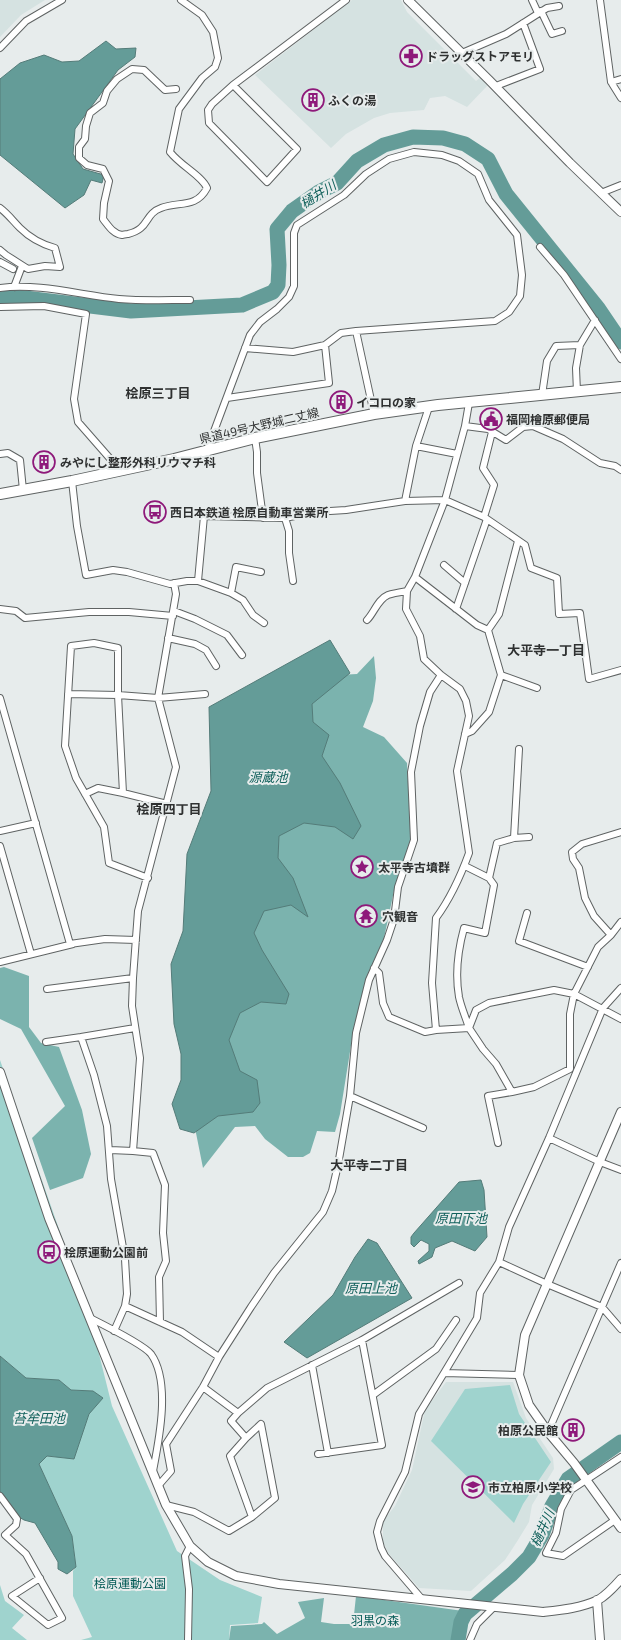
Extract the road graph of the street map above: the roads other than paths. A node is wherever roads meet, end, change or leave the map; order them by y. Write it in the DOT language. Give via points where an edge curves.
graph roads {
  1 [pos="62,0"];
  2 [pos="181,0"];
  3 [pos="346,0"];
  4 [pos="408,0"];
  5 [pos="532,0"];
  6 [pos="600,0"];
  7 [pos="560,6"];
  8 [pos="540,12"];
  9 [pos="523,23"];
  10 [pos="562,31"];
  11 [pos="0,48"];
  12 [pos="462,53"];
  13 [pos="621,79"];
  14 [pos="611,82"];
  15 [pos="233,85"];
  16 [pos="496,86"];
  17 [pos="176,89"];
  18 [pos="621,98"];
  19 [pos="621,185"];
  20 [pos="601,193"];
  21 [pos="0,208"];
  22 [pos="621,212"];
  23 [pos="540,247"];
  24 [pos="0,250"];
  25 [pos="0,262"];
  26 [pos="22,266"];
  27 [pos="13,269"];
  28 [pos="14,286"];
  29 [pos="0,288"];
  30 [pos="190,300"];
  31 [pos="0,307"];
  32 [pos="595,320"];
  33 [pos="356,331"];
  34 [pos="580,344"];
  35 [pos="324,345"];
  36 [pos="245,348"];
  37 [pos="621,359"];
  38 [pos="621,386"];
  39 [pos="577,392"];
  40 [pos="542,395"];
  41 [pos="227,398"];
  42 [pos="469,403"];
  43 [pos="429,407"];
  44 [pos="374,414"];
  45 [pos="465,426"];
  46 [pos="492,432"];
  47 [pos="255,438"];
  48 [pos="416,446"];
  49 [pos="208,450"];
  50 [pos="0,454"];
  51 [pos="457,454"];
  52 [pos="120,470"];
  53 [pos="621,470"];
  54 [pos="72,481"];
  55 [pos="23,490"];
  56 [pos="0,494"];
  57 [pos="445,500"];
  58 [pos="405,501"];
  59 [pos="264,518"];
  60 [pos="285,518"];
  61 [pos="486,518"];
  62 [pos="518,541"];
  63 [pos="444,565"];
  64 [pos="261,572"];
  65 [pos="415,577"];
  66 [pos="198,581"];
  67 [pos="293,581"];
  68 [pos="174,583"];
  69 [pos="465,583"];
  70 [pos="408,591"];
  71 [pos="231,592"];
  72 [pos="0,609"];
  73 [pos="456,609"];
  74 [pos="173,614"];
  75 [pos="367,620"];
  76 [pos="264,623"];
  77 [pos="488,630"];
  78 [pos="168,638"];
  79 [pos="242,655"];
  80 [pos="216,666"];
  81 [pos="621,670"];
  82 [pos="441,675"];
  83 [pos="502,675"];
  84 [pos="537,688"];
  85 [pos="68,694"];
  86 [pos="205,694"];
  87 [pos="118,695"];
  88 [pos="0,698"];
  89 [pos="158,698"];
  90 [pos="465,734"];
  91 [pos="519,749"];
  92 [pos="123,793"];
  93 [pos="85,794"];
  94 [pos="166,804"];
  95 [pos="36,823"];
  96 [pos="0,831"];
  97 [pos="621,832"];
  98 [pos="529,837"];
  99 [pos="514,838"];
  100 [pos="0,846"];
  101 [pos="465,866"];
  102 [pos="148,878"];
  103 [pos="489,878"];
  104 [pos="527,913"];
  105 [pos="621,922"];
  106 [pos="611,935"];
  107 [pos="136,940"];
  108 [pos="74,943"];
  109 [pos="32,954"];
  110 [pos="0,962"];
  111 [pos="588,967"];
  112 [pos="374,968"];
  113 [pos="133,978"];
  114 [pos="621,988"];
  115 [pos="47,989"];
  116 [pos="574,994"];
  117 [pos="603,1008"];
  118 [pos="621,1019"];
  119 [pos="135,1028"];
  120 [pos="469,1028"];
  121 [pos="436,1030"];
  122 [pos="81,1037"];
  123 [pos="46,1042"];
  124 [pos="0,1072"];
  125 [pos="512,1092"];
  126 [pos="350,1096"];
  127 [pos="621,1112"];
  128 [pos="424,1128"];
  129 [pos="549,1138"];
  130 [pos="498,1143"];
  131 [pos="110,1150"];
  132 [pos="133,1151"];
  133 [pos="600,1162"];
  134 [pos="621,1170"];
  135 [pos="499,1262"];
  136 [pos="621,1263"];
  137 [pos="459,1283"];
  138 [pos="547,1284"];
  139 [pos="125,1306"];
  140 [pos="602,1307"];
  141 [pos="90,1318"];
  142 [pos="456,1320"];
  143 [pos="160,1322"];
  144 [pos="621,1329"];
  145 [pos="114,1331"];
  146 [pos="362,1340"];
  147 [pos="219,1357"];
  148 [pos="312,1365"];
  149 [pos="444,1373"];
  150 [pos="519,1375"];
  151 [pos="203,1387"];
  152 [pos="373,1395"];
  153 [pos="238,1413"];
  154 [pos="548,1432"];
  155 [pos="246,1438"];
  156 [pos="328,1453"];
  157 [pos="318,1454"];
  158 [pos="621,1457"];
  159 [pos="152,1471"];
  160 [pos="585,1478"];
  161 [pos="158,1486"];
  162 [pos="0,1496"];
  163 [pos="166,1505"];
  164 [pos="252,1517"];
  165 [pos="615,1520"];
  166 [pos="621,1528"];
  167 [pos="2,1538"];
  168 [pos="190,1546"];
  169 [pos="40,1578"];
  170 [pos="621,1580"];
  171 [pos="421,1598"];
  172 [pos="597,1600"];
  173 [pos="491,1607"];
  174 [pos="602,1639"];
  175 [pos="188,1640"];
  176 [pos="470,1640"];
  1 -- 11 [label="street" via="26,21"];
  2 -- 17 [label="street" via="202,15 213,32 218,58 215,67 202,78 179,109 170,152 177,161 204,181 207,188 204,196 187,205 160,208 150,214 146,224 136,232 122,235 112,230 103,219 109,181 103,169 87,165 79,158 79,148 85,139 90,114 103,103 107,91 117,79 132,69 144,70 165,90"];
  3 -- 15 [label="street"];
  4 -- 12 [label="street"];
  5 -- 8 [label="street"];
  6 -- 14 [label="street"];
  7 -- 8 [label="street"];
  8 -- 9 [label="street"];
  8 -- 10 [label="street" via="552,34"];
  9 -- 12 [label="street" via="506,34"];
  9 -- 16 [label="street" via="540,69"];
  12 -- 16 [label="street"];
  13 -- 14 [label="street"];
  14 -- 18 [label="street"];
  15 -- 15 [label="street" via="208,110 209,123 267,182 298,149"];
  16 -- 20 [label="street"];
  19 -- 20 [label="street"];
  20 -- 22 [label="street"];
  21 -- 26 [label="street" via="33,239 55,248 60,267 28,269"];
  23 -- 32 [label="street" via="564,275"];
  24 -- 26 [label="street"];
  25 -- 27 [label="street"];
  26 -- 28 [label="street"];
  28 -- 29 [label="street"];
  28 -- 30 [label="street" via="120,299"];
  31 -- 52 [label="street" via="44,306 86,314 74,399 78,422"];
  32 -- 34 [label="street"];
  32 -- 37 [label="street"];
  33 -- 35 [label="street" via="341,333"];
  33 -- 36 [label="street" via="495,321 509,312 520,296 522,276 517,235 489,200 478,174 458,161 442,155 414,152 389,159 366,174 344,195 297,225 294,233 294,286 289,297 260,322 250,335"];
  33 -- 44 [label="street"];
  34 -- 39 [label="street" via="576,368"];
  34 -- 40 [label="street" via="556,346 547,361"];
  35 -- 36 [label="street" via="293,352"];
  35 -- 41 [label="street" via="329,383"];
  36 -- 41 [label="street"];
  38 -- 39 [label="main road, 県道49号大野城二丈線"];
  39 -- 40 [label="main road, 県道49号大野城二丈線"];
  40 -- 42 [label="main road, 県道49号大野城二丈線"];
  41 -- 49 [label="street"];
  42 -- 43 [label="main road, 県道49号大野城二丈線"];
  42 -- 45 [label="street"];
  43 -- 44 [label="main road, 県道49号大野城二丈線"];
  43 -- 48 [label="street"];
  44 -- 47 [label="main road, 県道49号大野城二丈線"];
  45 -- 46 [label="street" via="488,429"];
  45 -- 51 [label="street"];
  46 -- 53 [label="street" via="506,440 523,427 533,426 563,439 600,463"];
  46 -- 61 [label="street" via="483,468 494,485"];
  47 -- 49 [label="main road, 県道49号大野城二丈線"];
  47 -- 59 [label="street"];
  48 -- 51 [label="street"];
  48 -- 58 [label="street"];
  49 -- 52 [label="main road, 県道49号大野城二丈線"];
  50 -- 55 [label="street" via="8,453 20,460"];
  51 -- 57 [label="street"];
  52 -- 54 [label="main road, 県道49号大野城二丈線"];
  54 -- 55 [label="main road, 県道49号大野城二丈線"];
  54 -- 68 [label="street" via="86,575 113,570"];
  55 -- 56 [label="main road, 県道49号大野城二丈線"];
  57 -- 58 [label="street"];
  57 -- 61 [label="street"];
  57 -- 65 [label="street"];
  58 -- 60 [label="street"];
  59 -- 60 [label="street"];
  59 -- 66 [label="street" via="204,516"];
  60 -- 67 [label="street" via="289,531"];
  61 -- 62 [label="street"];
  61 -- 69 [label="street"];
  62 -- 77 [label="street" via="499,614"];
  62 -- 81 [label="street" via="525,545 531,568 558,578 558,614 580,613 589,679"];
  63 -- 69 [label="street"];
  64 -- 71 [label="street" via="236,567"];
  65 -- 70 [label="street"];
  65 -- 73 [label="street"];
  66 -- 68 [label="street"];
  66 -- 71 [label="street"];
  68 -- 74 [label="street" via="176,594"];
  69 -- 73 [label="street"];
  70 -- 75 [label="street" via="387,595"];
  70 -- 82 [label="street" via="406,608 420,636 424,659"];
  71 -- 76 [label="street" via="244,600 253,615"];
  72 -- 74 [label="street" via="16,611 25,618 89,612"];
  73 -- 77 [label="street"];
  74 -- 78 [label="street"];
  74 -- 79 [label="street" via="195,619 227,635"];
  77 -- 83 [label="street"];
  78 -- 80 [label="street" via="195,644 206,650"];
  78 -- 89 [label="street"];
  82 -- 90 [label="street" via="460,689 466,701 469,716"];
  82 -- 112 [label="street" via="430,692 411,772 414,840 398,887 394,919"];
  83 -- 84 [label="street"];
  83 -- 90 [label="street" via="489,712 472,731"];
  85 -- 87 [label="street"];
  85 -- 87 [label="street" via="71,646 94,643 118,648"];
  85 -- 93 [label="street" via="65,746 76,778"];
  86 -- 89 [label="street"];
  87 -- 89 [label="street"];
  87 -- 92 [label="street"];
  88 -- 95 [label="street"];
  89 -- 94 [label="street" via="176,767"];
  90 -- 101 [label="street" via="457,771 469,853"];
  91 -- 99 [label="street"];
  92 -- 93 [label="street" via="98,788"];
  92 -- 94 [label="street"];
  93 -- 102 [label="street" via="104,827 109,863"];
  94 -- 102 [label="street"];
  95 -- 96 [label="street"];
  95 -- 108 [label="street" via="70,944"];
  97 -- 106 [label="street" via="582,844 572,852 579,868 585,898 594,916"];
  98 -- 99 [label="street"];
  99 -- 103 [label="street" via="497,843"];
  100 -- 109 [label="street"];
  101 -- 103 [label="street"];
  101 -- 121 [label="street" via="436,918 432,983"];
  102 -- 107 [label="street" via="138,911"];
  103 -- 120 [label="street" via="494,885 485,933 464,928 460,942 459,998"];
  104 -- 111 [label="street" via="519,941"];
  105 -- 106 [label="street"];
  106 -- 111 [label="street" via="598,947"];
  107 -- 108 [label="street" via="105,939"];
  107 -- 113 [label="street"];
  108 -- 109 [label="street"];
  109 -- 110 [label="street"];
  111 -- 116 [label="street"];
  112 -- 121 [label="street" via="379,973 383,1003 389,1016 425,1032"];
  112 -- 126 [label="street" via="356,1033"];
  113 -- 115 [label="street"];
  113 -- 119 [label="street" via="132,1006"];
  114 -- 117 [label="street"];
  116 -- 117 [label="street"];
  116 -- 120 [label="street" via="554,990 489,1003 476,1010"];
  116 -- 125 [label="street" via="570,1014 570,1068 534,1086"];
  117 -- 118 [label="street"];
  117 -- 129 [label="street"];
  119 -- 122 [label="street"];
  119 -- 132 [label="street" via="140,1058"];
  120 -- 121 [label="street"];
  120 -- 125 [label="street" via="496,1064"];
  122 -- 123 [label="street"];
  122 -- 131 [label="street" via="94,1075 107,1126"];
  124 -- 141 [label="street" via="49,1218"];
  125 -- 130 [label="street" via="488,1096"];
  126 -- 128 [label="street"];
  126 -- 147 [label="street" via="338,1165 324,1212 274,1273"];
  127 -- 133 [label="street"];
  129 -- 133 [label="street"];
  129 -- 135 [label="street" via="509,1227"];
  131 -- 132 [label="street"];
  131 -- 139 [label="street" via="111,1179 125,1259"];
  132 -- 143 [label="street" via="153,1153 164,1185 163,1233 166,1261 159,1276"];
  133 -- 134 [label="street"];
  133 -- 138 [label="street"];
  135 -- 138 [label="street"];
  135 -- 149 [label="street" via="480,1293 477,1318"];
  136 -- 140 [label="street"];
  137 -- 146 [label="street"];
  138 -- 140 [label="street"];
  138 -- 150 [label="street" via="526,1335"];
  139 -- 143 [label="street"];
  139 -- 145 [label="street"];
  140 -- 144 [label="street"];
  140 -- 154 [label="street"];
  141 -- 145 [label="street"];
  141 -- 159 [label="street"];
  142 -- 152 [label="street" via="436,1349"];
  143 -- 147 [label="street" via="182,1332"];
  145 -- 159 [label="street" via="151,1353 161,1380 162,1407"];
  146 -- 148 [label="street"];
  146 -- 152 [label="street"];
  147 -- 151 [label="street"];
  148 -- 153 [label="street" via="267,1388"];
  148 -- 156 [label="street"];
  149 -- 150 [label="street"];
  149 -- 171 [label="street" via="419,1414 405,1472 385,1510 377,1532 385,1556"];
  150 -- 154 [label="street" via="529,1405"];
  151 -- 153 [label="street"];
  151 -- 161 [label="street" via="166,1444 171,1471"];
  152 -- 156 [label="street" via="382,1445"];
  153 -- 155 [label="street" via="231,1421"];
  154 -- 160 [label="street"];
  155 -- 164 [label="street" via="230,1456"];
  155 -- 164 [label="street" via="261,1424 275,1498"];
  156 -- 157 [label="street"];
  158 -- 160 [label="street"];
  159 -- 161 [label="street"];
  160 -- 165 [label="street"];
  160 -- 165 [label="street" via="572,1490 561,1509 556,1533 546,1553 563,1556"];
  161 -- 163 [label="street"];
  162 -- 167 [label="street" via="17,1519 16,1525"];
  163 -- 164 [label="street" via="194,1512 229,1531"];
  163 -- 168 [label="street"];
  165 -- 166 [label="street"];
  167 -- 169 [label="street" via="26,1554"];
  168 -- 171 [label="street" via="208,1562 236,1576 279,1584"];
  168 -- 175 [label="street" via="185,1556 190,1589"];
  169 -- 169 [label="street" via="62,1618 48,1625 12,1596"];
  170 -- 172 [label="street"];
  171 -- 173 [label="street"];
  172 -- 173 [label="street" via="565,1610 543,1612"];
  172 -- 174 [label="street"];
  173 -- 176 [label="street" via="477,1624"];
}
